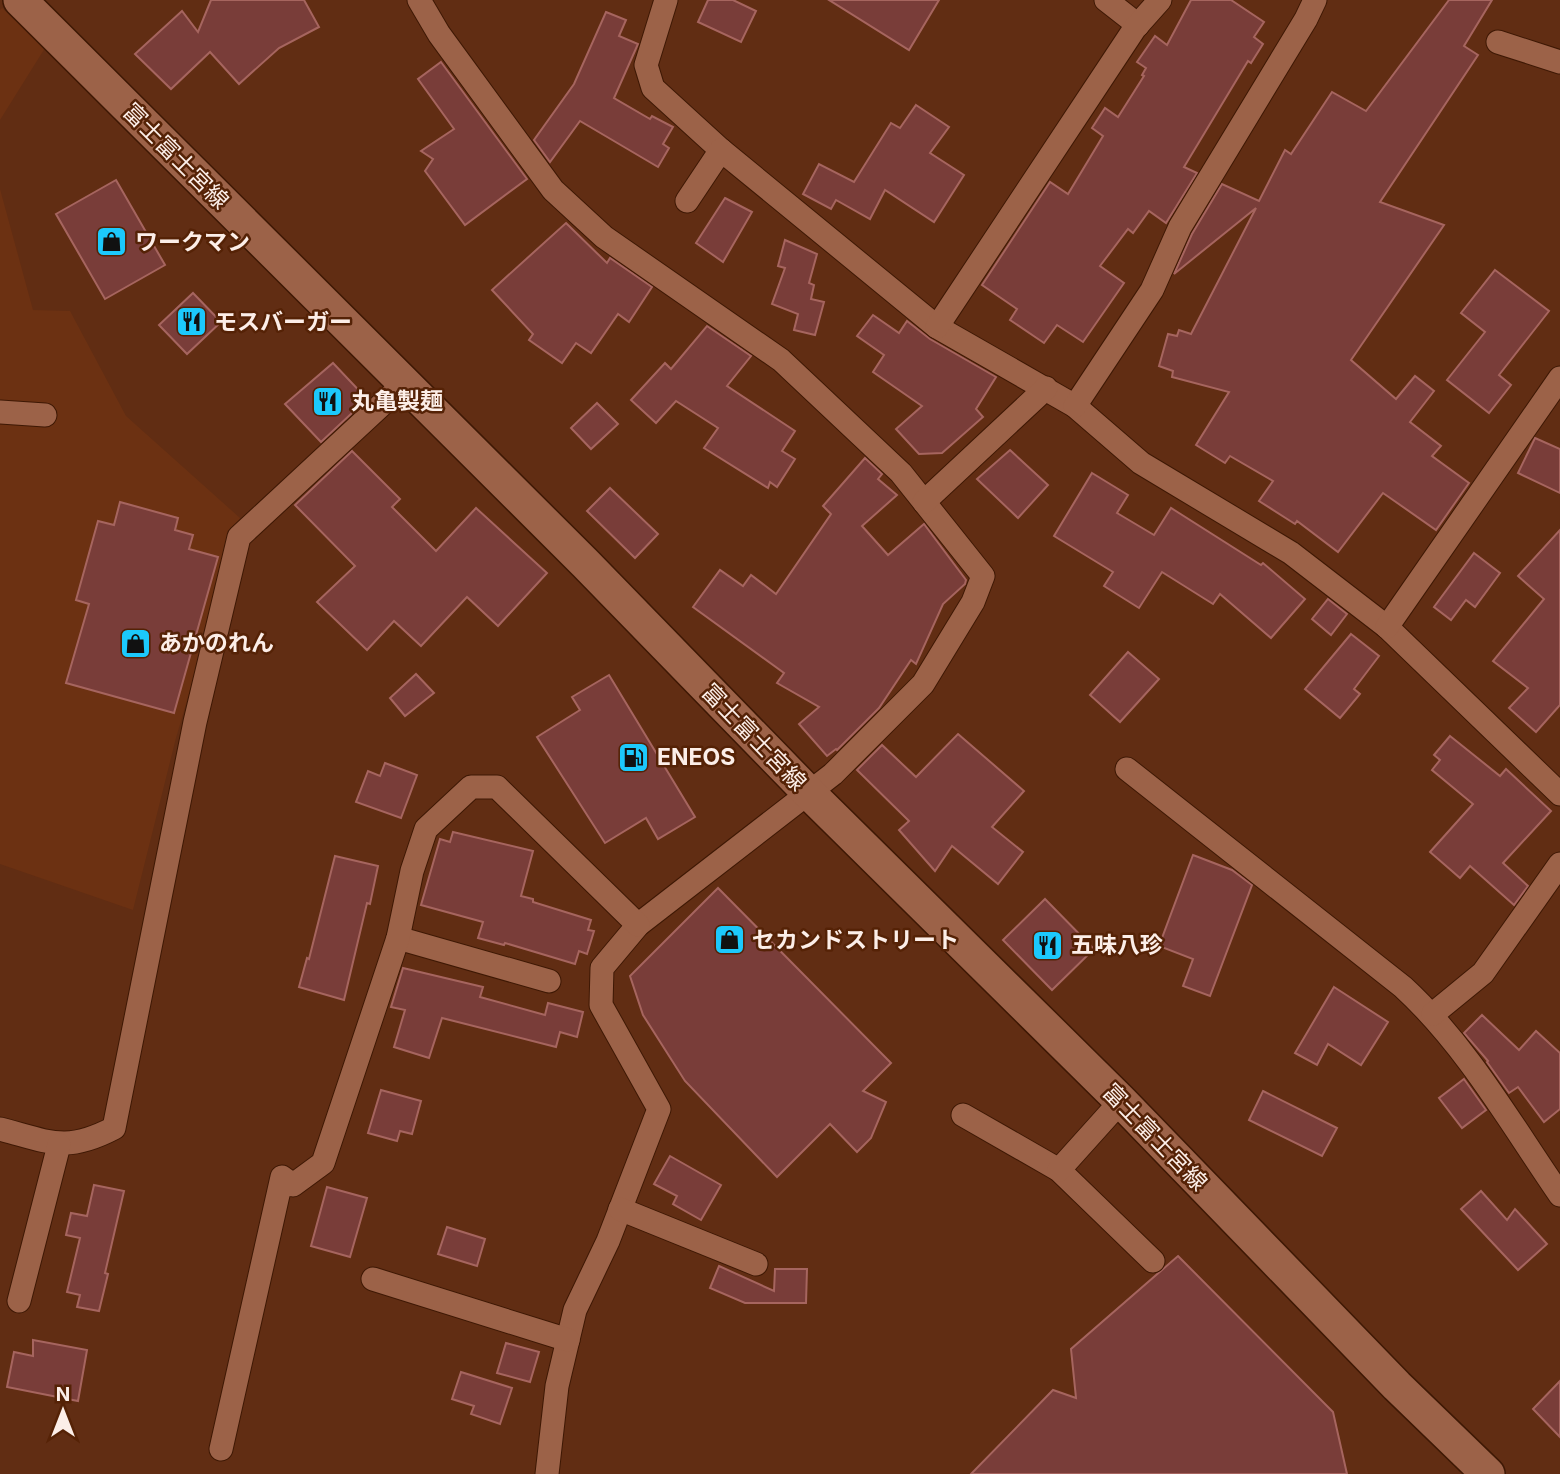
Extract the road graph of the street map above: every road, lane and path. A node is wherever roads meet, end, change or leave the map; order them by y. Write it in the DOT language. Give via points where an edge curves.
graph roads {
  1 [pos="20,0"];
  2 [pos="419,0"];
  3 [pos="666,0"];
  4 [pos="1106,0"];
  5 [pos="1160,0"];
  6 [pos="1315,0"];
  7 [pos="1138,25"];
  8 [pos="1498,42"];
  9 [pos="1560,62"];
  10 [pos="721,150"];
  11 [pos="687,201"];
  12 [pos="937,327"];
  13 [pos="1560,378"];
  14 [pos="405,383"];
  15 [pos="1046,388"];
  16 [pos="1076,406"];
  17 [pos="0,412"];
  18 [pos="45,415"];
  19 [pos="923,502"];
  20 [pos="1387,627"];
  21 [pos="1127,769"];
  22 [pos="1557,785"];
  23 [pos="808,792"];
  24 [pos="1560,864"];
  25 [pos="638,925"];
  26 [pos="398,938"];
  27 [pos="549,981"];
  28 [pos="1433,1014"];
  29 [pos="1121,1101"];
  30 [pos="964,1115"];
  31 [pos="0,1129"];
  32 [pos="59,1145"];
  33 [pos="1059,1170"];
  34 [pos="1560,1195"];
  35 [pos="620,1209"];
  36 [pos="1153,1261"];
  37 [pos="756,1264"];
  38 [pos="373,1279"];
  39 [pos="19,1301"];
  40 [pos="568,1340"];
  41 [pos="221,1449"];
  42 [pos="547,1474"];
  43 [pos="1488,1474"];
  1 -- 14 [label="main road, 富士富士宮線"];
  2 -- 19 [label="street" via="554,190 604,237 781,360 901,473"];
  3 -- 10 [label="street" via="646,65 653,88"];
  4 -- 7 [label="street"];
  5 -- 7 [label="street"];
  6 -- 16 [label="street" via="1180,227 1152,290"];
  7 -- 12 [label="street"];
  8 -- 9 [label="street"];
  10 -- 11 [label="street"];
  10 -- 12 [label="street"];
  12 -- 15 [label="street"];
  13 -- 20 [label="street"];
  14 -- 23 [label="main road, 富士富士宮線"];
  14 -- 32 [label="street" via="239,537 195,722 114,1128 91,1140"];
  15 -- 16 [label="street"];
  15 -- 19 [label="street"];
  16 -- 20 [label="street" via="1141,463 1291,553"];
  17 -- 18 [label="street"];
  19 -- 23 [label="street" via="983,576 973,602 923,684 833,774"];
  20 -- 22 [label="street"];
  21 -- 28 [label="street"];
  23 -- 25 [label="street"];
  23 -- 29 [label="main road, 富士富士宮線"];
  24 -- 28 [label="street" via="1483,973"];
  25 -- 26 [label="street" via="497,787 471,787 426,829"];
  25 -- 35 [label="street" via="602,968 601,1005 659,1109"];
  26 -- 27 [label="street"];
  26 -- 41 [label="street" via="323,1163 293,1185 282,1177"];
  28 -- 34 [label="street"];
  29 -- 33 [label="street"];
  29 -- 43 [label="main road, 富士富士宮線"];
  30 -- 33 [label="street"];
  31 -- 32 [label="street"];
  32 -- 39 [label="street"];
  33 -- 36 [label="street"];
  35 -- 37 [label="street"];
  35 -- 40 [label="street" via="575,1310"];
  38 -- 40 [label="street"];
  40 -- 42 [label="street" via="557,1386"];
}
